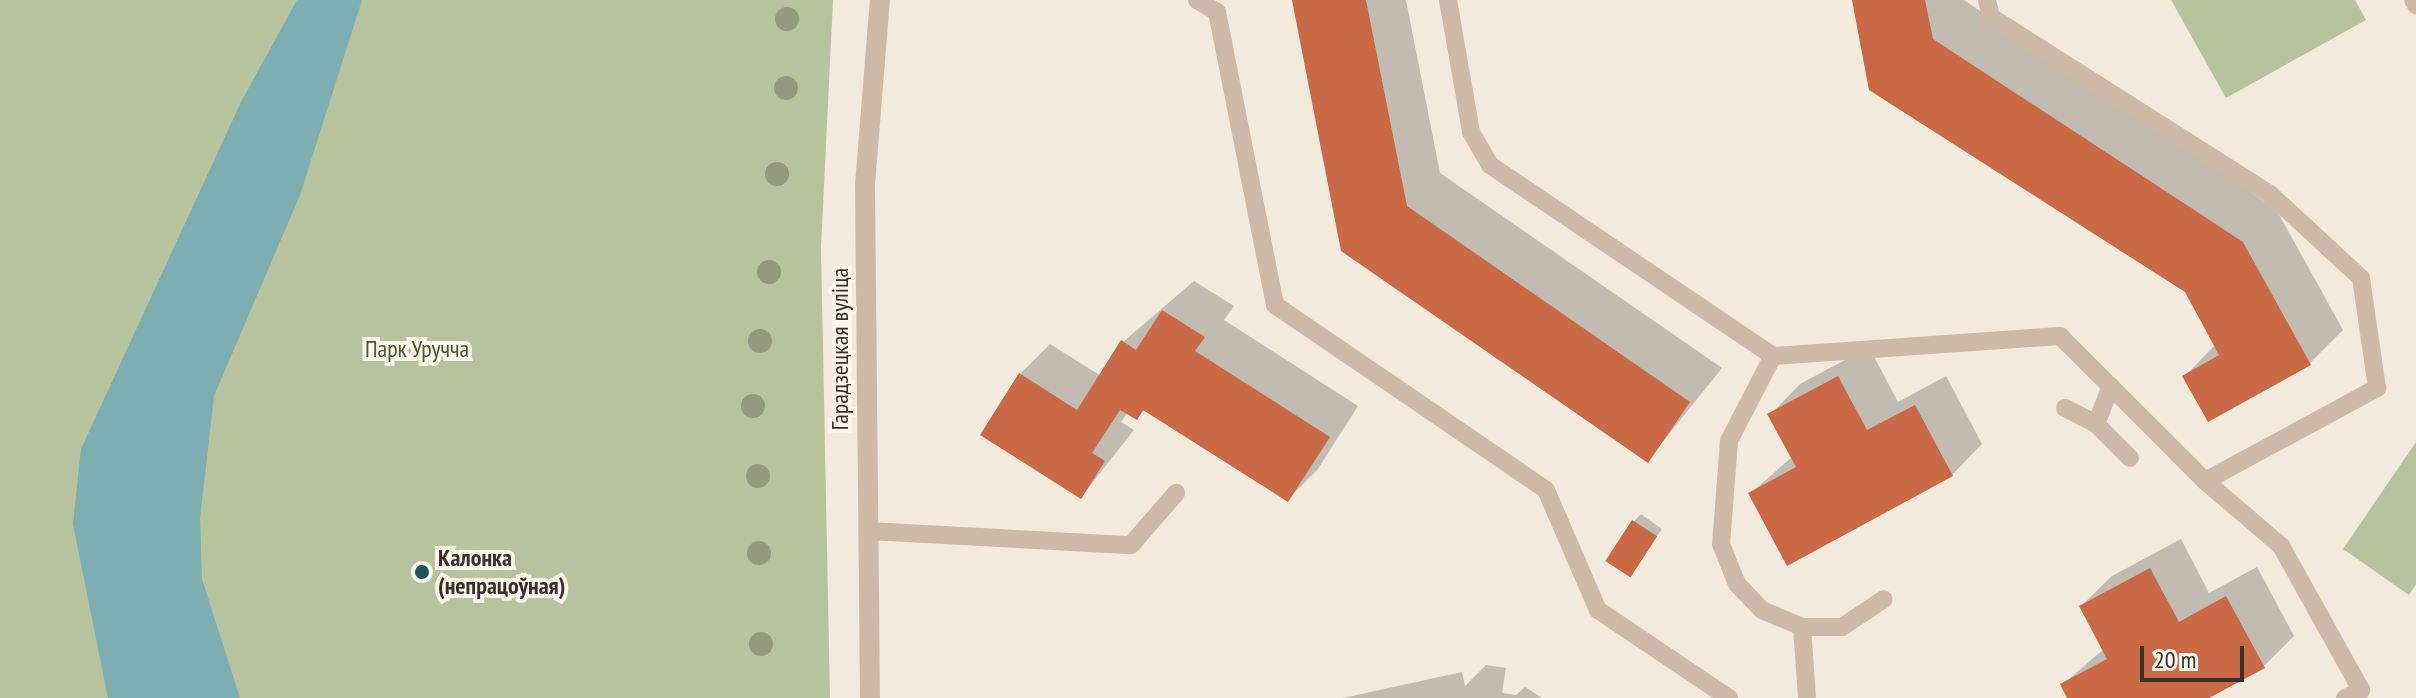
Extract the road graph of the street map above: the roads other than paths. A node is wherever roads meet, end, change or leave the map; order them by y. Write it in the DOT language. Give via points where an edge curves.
graph roads {
  1 [pos="880,0"];
  2 [pos="1197,0"];
  3 [pos="1448,0"];
  4 [pos="1987,0"];
  5 [pos="1773,356"];
  6 [pos="2111,386"];
  7 [pos="2065,408"];
  8 [pos="2096,424"];
  9 [pos="2130,458"];
  10 [pos="2205,481"];
  11 [pos="1176,493"];
  12 [pos="869,531"];
  13 [pos="1884,599"];
  14 [pos="1802,627"];
  15 [pos="870,698"];
  16 [pos="1729,698"];
  17 [pos="1807,698"];
  18 [pos="2345,698"];
  1 -- 12 [label="street, Гарадзецкая вуліца" via="866,137"];
  2 -- 16 [label="lane" via="1217,12 1275,305 1546,490 1598,610"];
  3 -- 5 [label="lane" via="1471,132 1490,165"];
  4 -- 10 [label="lane" via="1991,17 2270,194 2361,278 2377,388"];
  5 -- 6 [label="lane" via="2060,336"];
  5 -- 14 [label="lane" via="1729,441 1721,544 1737,584 1762,610"];
  6 -- 8 [label="lane"];
  6 -- 10 [label="lane"];
  7 -- 8 [label="lane"];
  8 -- 9 [label="lane"];
  10 -- 18 [label="lane" via="2281,546 2361,690"];
  11 -- 12 [label="lane" via="1131,545"];
  12 -- 15 [label="street, Гарадзецкая вуліца"];
  13 -- 14 [label="lane" via="1842,627"];
  14 -- 17 [label="lane"];
}
